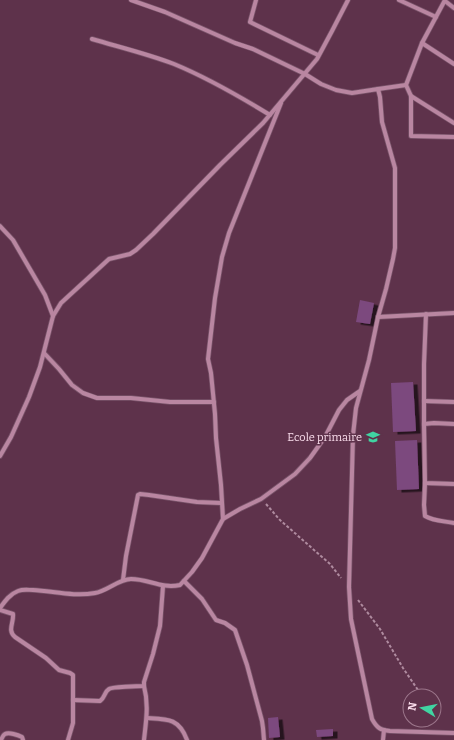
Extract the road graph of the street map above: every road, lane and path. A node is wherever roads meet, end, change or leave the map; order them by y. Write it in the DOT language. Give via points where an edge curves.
graph roads {
  1 [pos="131,0"];
  2 [pos="256,0"];
  3 [pos="348,0"];
  4 [pos="399,0"];
  5 [pos="445,1"];
  6 [pos="454,8"];
  7 [pos="436,17"];
  8 [pos="92,39"];
  9 [pos="422,43"];
  10 [pos="318,55"];
  11 [pos="454,64"];
  12 [pos="305,74"];
  13 [pos="406,84"];
  14 [pos="378,89"];
  15 [pos="411,96"];
  16 [pos="282,99"];
  17 [pos="270,116"];
  18 [pos="454,123"];
  19 [pos="454,137"];
  20 [pos="0,226"];
  21 [pos="454,313"];
  22 [pos="426,314"];
  23 [pos="53,316"];
  24 [pos="378,316"];
  25 [pos="44,353"];
  26 [pos="360,391"];
  27 [pos="424,401"];
  28 [pos="214,402"];
  29 [pos="454,402"];
  30 [pos="424,424"];
  31 [pos="454,424"];
  32 [pos="0,456"];
  33 [pos="425,483"];
  34 [pos="454,484"];
  35 [pos="221,502"];
  36 [pos="222,519"];
  37 [pos="454,523"];
  38 [pos="123,580"];
  39 [pos="184,581"];
  40 [pos="163,586"];
  41 [pos="0,609"];
  42 [pos="144,686"];
  43 [pos="73,700"];
  44 [pos="147,718"];
  45 [pos="384,730"];
  46 [pos="454,733"];
  47 [pos="1,740"];
  48 [pos="23,740"];
  49 [pos="68,740"];
  50 [pos="144,740"];
  51 [pos="187,740"];
  52 [pos="264,740"];
  53 [pos="383,740"];
  1 -- 12 [label="street" via="165,12"];
  2 -- 10 [label="street" via="250,22"];
  3 -- 10 [label="street"];
  4 -- 7 [label="street"];
  5 -- 6 [label="street"];
  5 -- 7 [label="street"];
  7 -- 9 [label="street"];
  8 -- 17 [label="street" via="160,59 213,81"];
  9 -- 11 [label="street"];
  9 -- 13 [label="street"];
  10 -- 12 [label="street"];
  12 -- 14 [label="street" via="336,90 352,93"];
  12 -- 16 [label="street"];
  13 -- 14 [label="street"];
  13 -- 15 [label="street"];
  14 -- 24 [label="street" via="382,122 395,168 395,205 393,259"];
  15 -- 18 [label="street"];
  15 -- 19 [label="street" via="411,136"];
  16 -- 17 [label="street"];
  16 -- 28 [label="street" via="222,257 208,359"];
  17 -- 23 [label="street" via="154,234 130,254 109,259 61,303"];
  20 -- 23 [label="street" via="13,240 45,294"];
  21 -- 22 [label="street"];
  22 -- 24 [label="street"];
  22 -- 27 [label="street"];
  23 -- 25 [label="street"];
  24 -- 26 [label="street"];
  25 -- 28 [label="street" via="72,385 83,393 97,398"];
  25 -- 32 [label="street" via="24,409 12,437"];
  26 -- 36 [label="street" via="347,400 339,410 325,438 295,474 261,499"];
  26 -- 45 [label="street" via="353,435 349,587 351,619 372,720"];
  27 -- 29 [label="street"];
  27 -- 30 [label="street"];
  28 -- 35 [label="street"];
  30 -- 31 [label="street"];
  30 -- 33 [label="street"];
  33 -- 34 [label="street"];
  33 -- 37 [label="street" via="425,516"];
  35 -- 36 [label="street"];
  35 -- 38 [label="street" via="197,502 138,495"];
  36 -- 39 [label="street" via="202,558"];
  38 -- 40 [label="street" via="135,579"];
  38 -- 41 [label="street" via="93,594 23,589 7,598"];
  39 -- 40 [label="street" via="180,585"];
  39 -- 52 [label="street" via="200,597 216,620 235,630 262,721"];
  40 -- 42 [label="street" via="160,626"];
  41 -- 43 [label="street" via="13,614 11,631 15,637 59,670 73,675"];
  42 -- 43 [label="street" via="111,687 100,701"];
  42 -- 44 [label="street" via="147,696"];
  43 -- 49 [label="street" via="73,723"];
  44 -- 50 [label="street"];
  44 -- 51 [label="street" via="172,721 183,731"];
  45 -- 46 [label="street"];
  45 -- 53 [label="street"];
  47 -- 48 [label="street" via="6,734 19,735"];
}
